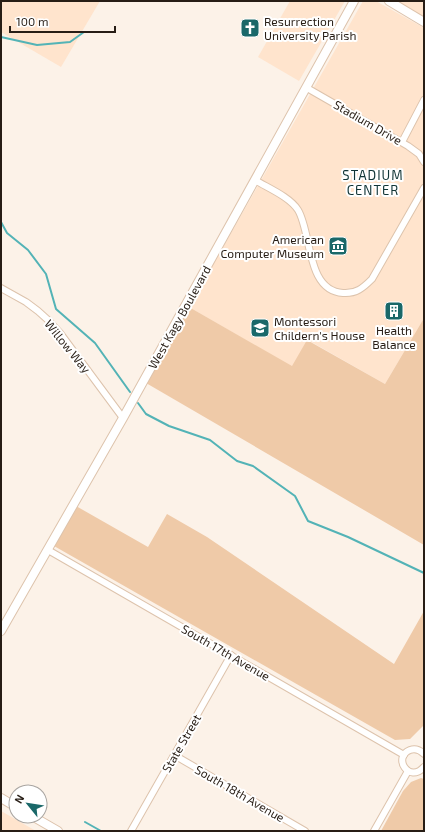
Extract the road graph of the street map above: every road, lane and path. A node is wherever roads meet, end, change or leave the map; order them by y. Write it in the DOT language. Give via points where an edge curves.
graph roads {
  1 [pos="354,1"];
  2 [pos="389,1"];
  3 [pos="424,22"];
  4 [pos="307,88"];
  5 [pos="424,100"];
  6 [pos="402,142"];
  7 [pos="424,162"];
  8 [pos="255,180"];
  9 [pos="424,188"];
  10 [pos="422,197"];
  11 [pos="1,288"];
  12 [pos="123,418"];
  13 [pos="48,550"];
  14 [pos="1,631"];
  15 [pos="231,655"];
  16 [pos="424,744"];
  17 [pos="422,752"];
  18 [pos="174,755"];
  19 [pos="404,755"];
  20 [pos="424,768"];
  21 [pos="408,771"];
  22 [pos="46,824"];
  23 [pos="58,831"];
  24 [pos="131,831"];
  25 [pos="305,831"];
  26 [pos="374,831"];
  1 -- 4 [label="main road, West Kagy Boulevard"];
  2 -- 3 [label="main road"];
  4 -- 6 [label="street, Stadium Drive"];
  4 -- 8 [label="main road, West Kagy Boulevard"];
  5 -- 6 [label="street"];
  6 -- 7 [label="street, Stadium Drive" via="419,154"];
  8 -- 10 [label="street" via="294,204 302,218 317,274 325,286 338,293 360,290 372,279"];
  8 -- 12 [label="main road, West Kagy Boulevard"];
  9 -- 10 [label="street"];
  11 -- 12 [label="street, Willow Way" via="26,302 48,320"];
  12 -- 13 [label="main road, West Kagy Boulevard"];
  13 -- 14 [label="main road, West Kagy Boulevard"];
  13 -- 15 [label="street, South 17th Avenue"];
  15 -- 18 [label="street, State Street"];
  15 -- 19 [label="street, South 17th Avenue"];
  16 -- 17 [label="street"];
  17 -- 19 [label="street" via="414,749"];
  18 -- 24 [label="street, State Street"];
  18 -- 25 [label="street, South 18th Avenue"];
  19 -- 21 [label="street" via="402,761"];
  20 -- 21 [label="street" via="416,773"];
  21 -- 26 [label="street"];
  22 -- 23 [label="main road"];
}
